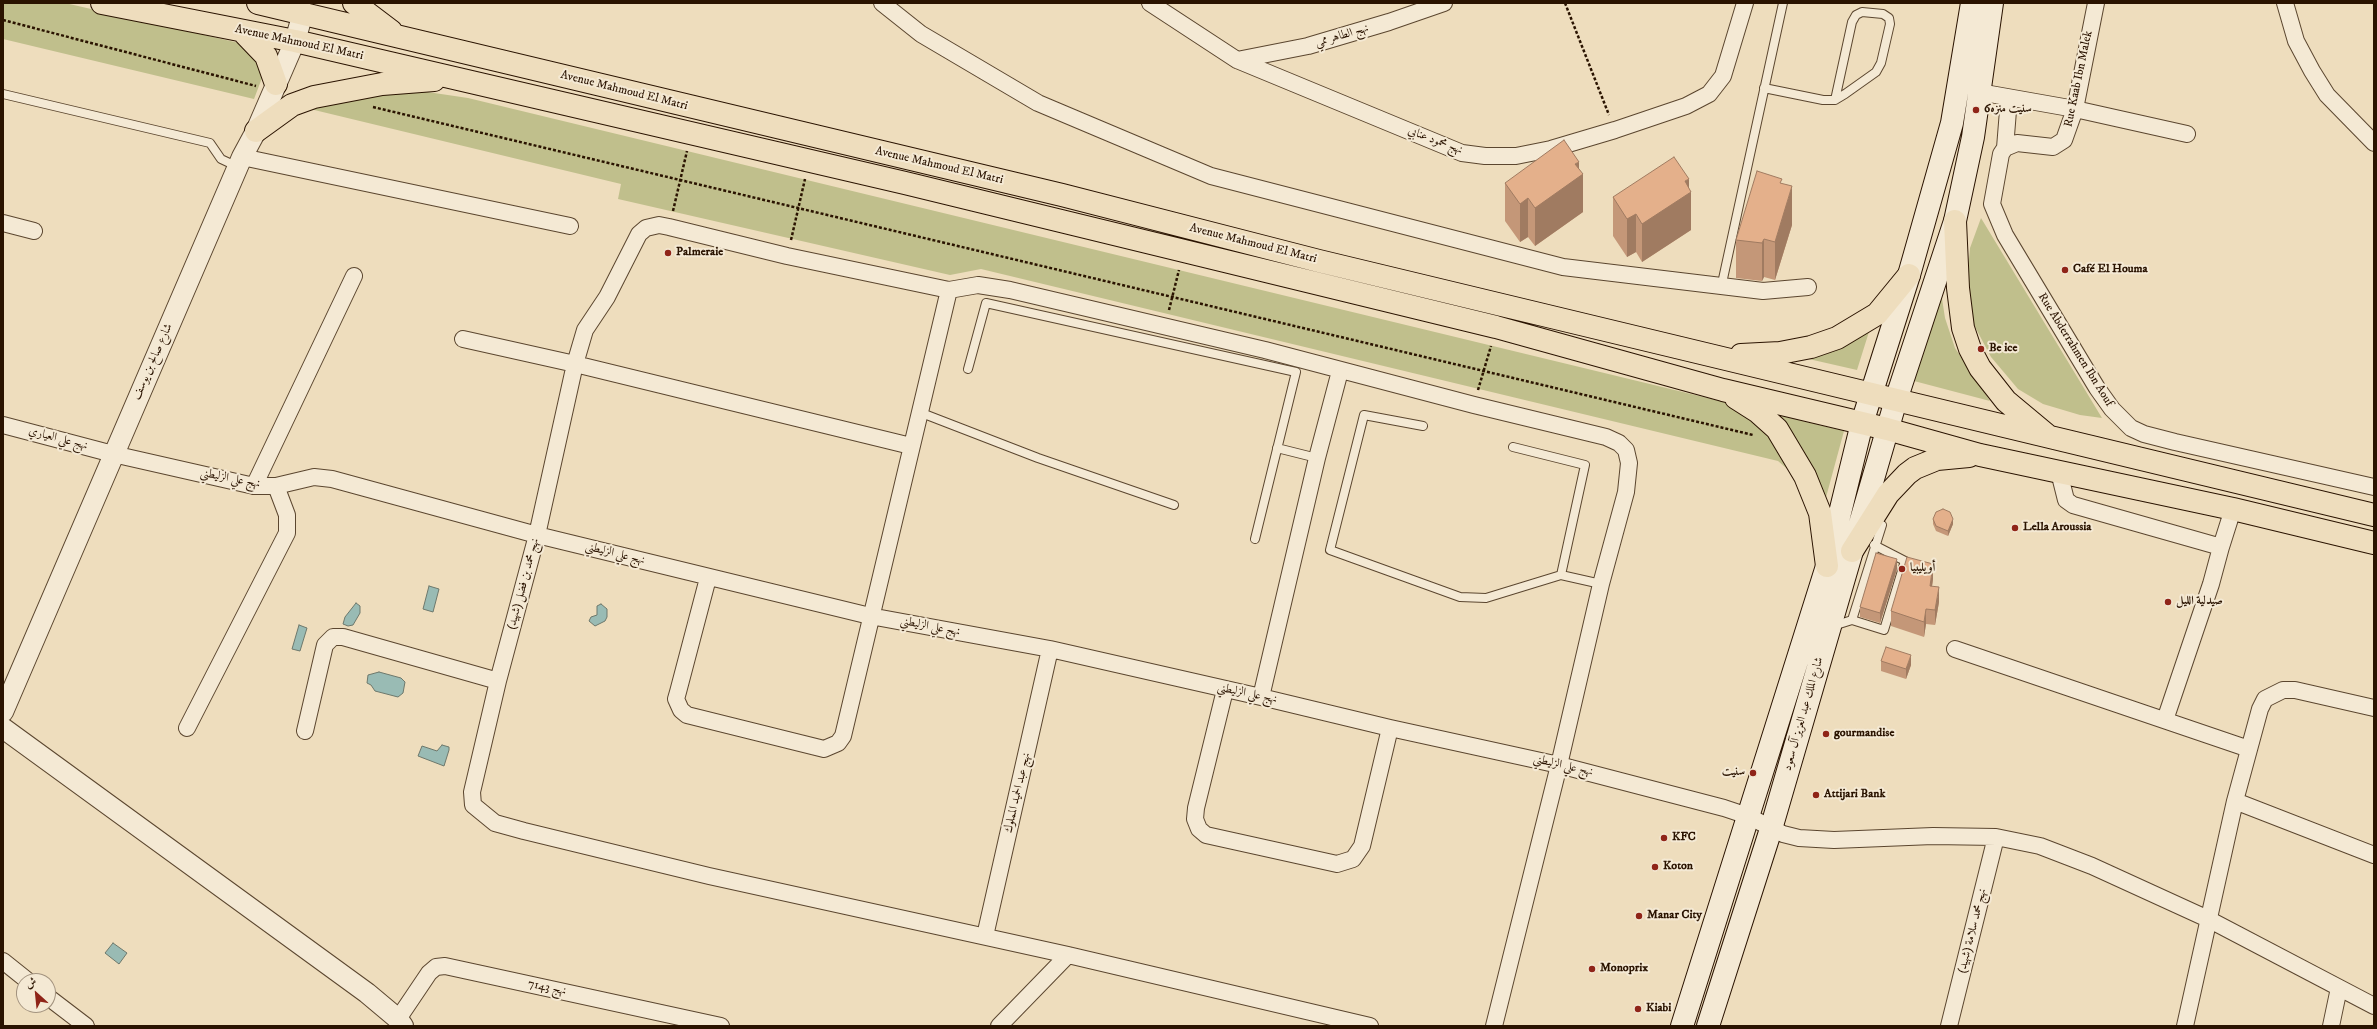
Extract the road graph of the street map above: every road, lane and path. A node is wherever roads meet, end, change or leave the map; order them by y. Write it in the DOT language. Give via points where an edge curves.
graph roads {
  1 [pos="102,3"];
  2 [pos="258,3"];
  3 [pos="354,3"];
  4 [pos="882,3"];
  5 [pos="1150,3"];
  6 [pos="1444,3"];
  7 [pos="1565,3"];
  8 [pos="1745,3"];
  9 [pos="1782,3"];
  10 [pos="1972,3"];
  11 [pos="1992,3"];
  12 [pos="2096,3"];
  13 [pos="2285,3"];
  14 [pos="305,8"];
  15 [pos="3,20"];
  16 [pos="242,31"];
  17 [pos="400,37"];
  18 [pos="295,41"];
  19 [pos="1237,60"];
  20 [pos="459,80"];
  21 [pos="275,87"];
  22 [pos="1764,88"];
  23 [pos="1980,92"];
  24 [pos="3,94"];
  25 [pos="2009,98"];
  26 [pos="1835,100"];
  27 [pos="370,106"];
  28 [pos="2075,109"];
  29 [pos="1615,130"];
  30 [pos="256,131"];
  31 [pos="691,134"];
  32 [pos="2187,134"];
  33 [pos="2374,142"];
  34 [pos="2005,148"];
  35 [pos="809,161"];
  36 [pos="240,162"];
  37 [pos="680,179"];
  38 [pos="799,207"];
  39 [pos="1955,220"];
  40 [pos="3,223"];
  41 [pos="570,226"];
  42 [pos="669,227"];
  43 [pos="34,231"];
  44 [pos="1184,250"];
  45 [pos="787,256"];
  46 [pos="1909,275"];
  47 [pos="354,276"];
  48 [pos="1808,287"];
  49 [pos="1721,288"];
  50 [pos="949,290"];
  51 [pos="1173,296"];
  52 [pos="1165,326"];
  53 [pos="1496,327"];
  54 [pos="463,339"];
  55 [pos="1718,356"];
  56 [pos="575,364"];
  57 [pos="968,369"];
  58 [pos="1484,370"];
  59 [pos="1340,371"];
  60 [pos="1723,390"];
  61 [pos="1872,394"];
  62 [pos="1896,400"];
  63 [pos="1474,405"];
  64 [pos="919,412"];
  65 [pos="1862,423"];
  66 [pos="3,425"];
  67 [pos="1423,426"];
  68 [pos="1888,429"];
  69 [pos="1756,436"];
  70 [pos="2052,439"];
  71 [pos="911,446"];
  72 [pos="1513,447"];
  73 [pos="1277,448"];
  74 [pos="113,454"];
  75 [pos="1980,454"];
  76 [pos="1317,458"];
  77 [pos="2059,472"];
  78 [pos="254,486"];
  79 [pos="276,486"];
  80 [pos="2374,487"];
  81 [pos="1174,505"];
  82 [pos="2233,509"];
  83 [pos="2374,515"];
  84 [pos="1882,524"];
  85 [pos="537,535"];
  86 [pos="1255,539"];
  87 [pos="2374,543"];
  88 [pos="1874,545"];
  89 [pos="2221,547"];
  90 [pos="1852,551"];
  91 [pos="1827,566"];
  92 [pos="1561,575"];
  93 [pos="708,578"];
  94 [pos="1601,584"];
  95 [pos="870,616"];
  96 [pos="1852,620"];
  97 [pos="1828,627"];
  98 [pos="1050,649"];
  99 [pos="1955,649"];
  100 [pos="498,681"];
  101 [pos="1225,690"];
  102 [pos="1261,696"];
  103 [pos="2374,708"];
  104 [pos="3,712"];
  105 [pos="2165,720"];
  106 [pos="3,728"];
  107 [pos="187,728"];
  108 [pos="1390,728"];
  109 [pos="305,731"];
  110 [pos="2249,749"];
  111 [pos="1559,765"];
  112 [pos="2235,801"];
  113 [pos="1748,816"];
  114 [pos="1771,829"];
  115 [pos="1996,837"];
  116 [pos="2374,855"];
  117 [pos="2208,919"];
  118 [pos="985,936"];
  119 [pos="1068,955"];
  120 [pos="3,961"];
  121 [pos="18,973"];
  122 [pos="2339,988"];
  123 [pos="56,1002"];
  124 [pos="2374,1006"];
  125 [pos="400,1022"];
  126 [pos="86,1026"];
  127 [pos="721,1026"];
  128 [pos="999,1026"];
  129 [pos="1370,1026"];
  130 [pos="1494,1026"];
  131 [pos="1682,1026"];
  132 [pos="1708,1026"];
  133 [pos="1950,1026"];
  134 [pos="2185,1026"];
  135 [pos="2331,1026"];
  1 -- 16 [label="highway, Avenue Mahmoud El Matri"];
  2 -- 14 [label="highway, Avenue Mahmoud El Matri"];
  3 -- 17 [label="highway"];
  4 -- 49 [label="street" via="920,34 1038,103 1211,176 1563,267"];
  5 -- 19 [label="street, نهج محمود عنابي"];
  6 -- 19 [label="street, نهج الطاهر ممي" via="1308,46"];
  7 -- 29 [label="path"];
  8 -- 29 [label="street, نهج محمود عنابي" via="1723,76 1709,94 1686,106"];
  9 -- 22 [label="lane"];
  10 -- 46 [label="main road, شارع الملك عبد العزيز آل سعود" via="1952,123"];
  11 -- 23 [label="main road, شارع الملك عبد العزيز آل سعود"];
  12 -- 28 [label="street, Rue Kaab Ibn Malek"];
  13 -- 33 [label="street" via="2296,41 2312,71 2328,95"];
  14 -- 17 [label="highway, Avenue Mahmoud El Matri"];
  14 -- 18 [label="street, شارع صالح بن يوسف"];
  15 -- 21 [label="path"];
  16 -- 18 [label="highway, Avenue Mahmoud El Matri"];
  16 -- 21 [label="highway" via="266,56"];
  17 -- 55 [label="highway, Avenue Mahmoud El Matri"];
  18 -- 20 [label="highway, Avenue Mahmoud El Matri"];
  18 -- 21 [label="street, شارع صالح بن يوسف"];
  19 -- 29 [label="street, نهج محمود عنابي" via="1462,153 1516,156 1551,149"];
  20 -- 30 [label="highway" via="382,84 314,97 292,105"];
  20 -- 31 [label="highway, Avenue Mahmoud El Matri"];
  21 -- 30 [label="street, شارع صالح بن يوسف"];
  22 -- 26 [label="lane"];
  22 -- 49 [label="lane"];
  23 -- 25 [label="street"];
  23 -- 39 [label="main road, شارع الملك عبد العزيز آل سعود"];
  24 -- 36 [label="lane" via="210,143 221,158"];
  25 -- 28 [label="street"];
  25 -- 34 [label="street, Rue Abderrahmen Ibn Aouf"];
  26 -- 26 [label="lane" via="1852,22 1856,15 1862,12 1883,14 1889,18 1890,24 1881,64 1876,72"];
  27 -- 37 [label="path"];
  28 -- 32 [label="street"];
  28 -- 34 [label="street, Rue Kaab Ibn Malek" via="2068,131 2060,144 2053,146 2017,143"];
  30 -- 36 [label="street, شارع صالح بن يوسف"];
  31 -- 35 [label="highway, Avenue Mahmoud El Matri"];
  31 -- 37 [label="path"];
  34 -- 80 [label="street, Rue Abderrahmen Ibn Aouf" via="1998,162 1993,192 1992,204 1998,223 2097,388 2122,420 2131,428 2156,437"];
  35 -- 38 [label="path"];
  35 -- 44 [label="highway, Avenue Mahmoud El Matri"];
  36 -- 41 [label="street"];
  36 -- 74 [label="street, شارع صالح بن يوسف"];
  37 -- 38 [label="path"];
  37 -- 42 [label="path"];
  38 -- 45 [label="path"];
  38 -- 51 [label="path"];
  39 -- 62 [label="main road, شارع الملك عبد العزيز آل سعود"];
  39 -- 70 [label="highway" via="1958,288 1963,328 1970,349 1980,368 2006,401"];
  40 -- 43 [label="street"];
  42 -- 45 [label="street, نهج محمد بن فضل (شهيد)"];
  42 -- 56 [label="street, نهج محمد بن فضل (شهيد)" via="646,228 639,234 607,297 586,330"];
  44 -- 51 [label="path"];
  44 -- 53 [label="highway, Avenue Mahmoud El Matri"];
  45 -- 50 [label="street, نهج محمد بن فضل (شهيد)"];
  46 -- 55 [label="highway" via="1877,314 1836,338 1811,347 1780,353"];
  46 -- 61 [label="main road, شارع الملك عبد العزيز آل سعود"];
  47 -- 78 [label="street"];
  48 -- 49 [label="street" via="1763,291"];
  50 -- 52 [label="street" via="978,285 1010,290"];
  50 -- 64 [label="street"];
  51 -- 52 [label="path"];
  51 -- 58 [label="path"];
  52 -- 59 [label="street"];
  53 -- 58 [label="path"];
  53 -- 60 [label="highway, Avenue Mahmoud El Matri"];
  54 -- 56 [label="street"];
  55 -- 61 [label="highway, Avenue Mahmoud El Matri"];
  56 -- 71 [label="street"];
  56 -- 85 [label="street, نهج محمد بن فضل (شهيد)"];
  57 -- 73 [label="lane" via="986,303 1296,372"];
  58 -- 63 [label="path"];
  58 -- 69 [label="path"];
  59 -- 63 [label="street"];
  59 -- 76 [label="street"];
  60 -- 65 [label="highway, Avenue Mahmoud El Matri"];
  60 -- 91 [label="highway" via="1768,421 1787,443 1805,476 1820,513"];
  61 -- 62 [label="highway, Avenue Mahmoud El Matri"];
  61 -- 65 [label="main road, شارع الملك عبد العزيز آل سعود"];
  62 -- 68 [label="main road, شارع الملك عبد العزيز آل سعود"];
  62 -- 70 [label="highway, Avenue Mahmoud El Matri"];
  63 -- 94 [label="street" via="1606,437 1619,443 1626,450 1629,476"];
  64 -- 71 [label="street"];
  64 -- 81 [label="lane" via="1038,458"];
  65 -- 68 [label="highway, Avenue Mahmoud El Matri"];
  65 -- 91 [label="main road, شارع الملك عبد العزيز آل سعود"];
  66 -- 74 [label="street, نهج علي العياري"];
  67 -- 92 [label="lane" via="1364,415 1330,550 1460,597 1486,598"];
  68 -- 75 [label="highway, Avenue Mahmoud El Matri"];
  68 -- 90 [label="main road, شارع الملك عبد العزيز آل سعود"];
  70 -- 83 [label="highway, Avenue Mahmoud El Matri"];
  71 -- 95 [label="street"];
  72 -- 92 [label="lane" via="1585,465"];
  73 -- 76 [label="lane"];
  73 -- 86 [label="lane"];
  74 -- 78 [label="street, نهج علي الزليطني"];
  74 -- 104 [label="street, شارع صالح بن يوسف"];
  75 -- 77 [label="highway, Avenue Mahmoud El Matri"];
  75 -- 90 [label="highway" via="1937,459 1915,468 1888,494"];
  76 -- 102 [label="street"];
  77 -- 82 [label="highway, Avenue Mahmoud El Matri"];
  77 -- 89 [label="street" via="2064,494 2073,505"];
  78 -- 79 [label="street, نهج علي الزليطني"];
  79 -- 85 [label="street, نهج علي الزليطني" via="314,477 332,479"];
  79 -- 107 [label="street" via="287,515 287,533"];
  82 -- 87 [label="highway, Avenue Mahmoud El Matri"];
  82 -- 89 [label="street"];
  84 -- 88 [label="lane"];
  85 -- 93 [label="street, نهج علي الزليطني"];
  85 -- 100 [label="street, نهج محمد بن فضل (شهيد)"];
  88 -- 96 [label="lane"];
  88 -- 96 [label="lane" via="1905,561 1903,569 1884,630"];
  89 -- 105 [label="street"];
  90 -- 97 [label="main road, شارع الملك عبد العزيز آل سعود"];
  91 -- 113 [label="main road, شارع الملك عبد العزيز آل سعود"];
  92 -- 94 [label="lane"];
  93 -- 95 [label="street, نهج علي الزليطني"];
  93 -- 95 [label="street" via="676,699 681,710 687,715 824,749 832,747 843,736"];
  94 -- 111 [label="street"];
  95 -- 98 [label="street, نهج علي الزليطني"];
  96 -- 97 [label="lane"];
  97 -- 114 [label="main road, شارع الملك عبد العزيز آل سعود"];
  98 -- 101 [label="street, نهج علي الزليطني"];
  98 -- 118 [label="street, نهج عبد الحميد المملوك"];
  99 -- 105 [label="street"];
  100 -- 109 [label="street" via="344,637 333,637 325,645"];
  100 -- 118 [label="street, نهج محمد بن فضل (شهيد)" via="472,792 473,805 495,822 709,876"];
  101 -- 102 [label="street, نهج علي الزليطني"];
  101 -- 108 [label="street" via="1196,808 1195,820 1199,829 1206,835 1337,864 1353,859 1362,846"];
  102 -- 108 [label="street, نهج علي الزليطني"];
  103 -- 110 [label="street" via="2295,690 2273,693 2265,699 2260,709"];
  105 -- 110 [label="street"];
  106 -- 125 [label="street" via="213,880"];
  108 -- 111 [label="street, نهج علي الزليطني"];
  110 -- 112 [label="street"];
  111 -- 113 [label="street, نهج علي الزليطني" via="1693,799"];
  111 -- 130 [label="street"];
  112 -- 116 [label="street"];
  112 -- 117 [label="street"];
  113 -- 114 [label="street, نهج علي الزليطني"];
  113 -- 131 [label="main road, شارع الملك عبد العزيز آل سعود"];
  114 -- 115 [label="street, نهج علي الزليطني" via="1799,838 1834,840 1933,836"];
  114 -- 132 [label="main road, شارع الملك عبد العزيز آل سعود"];
  115 -- 117 [label="street, نهج علي الزليطني" via="2040,846 2092,866"];
  115 -- 133 [label="street, نهج محمد سلامة (شهيد)"];
  117 -- 122 [label="street, نهج علي الزليطني"];
  117 -- 134 [label="street"];
  118 -- 119 [label="street"];
  119 -- 128 [label="street"];
  119 -- 129 [label="street"];
  120 -- 121 [label="street"];
  122 -- 124 [label="street, نهج علي الزليطني"];
  122 -- 135 [label="street"];
  123 -- 126 [label="street"];
  125 -- 127 [label="street, نهج 7143" via="428,973 436,967 445,966"];
}
